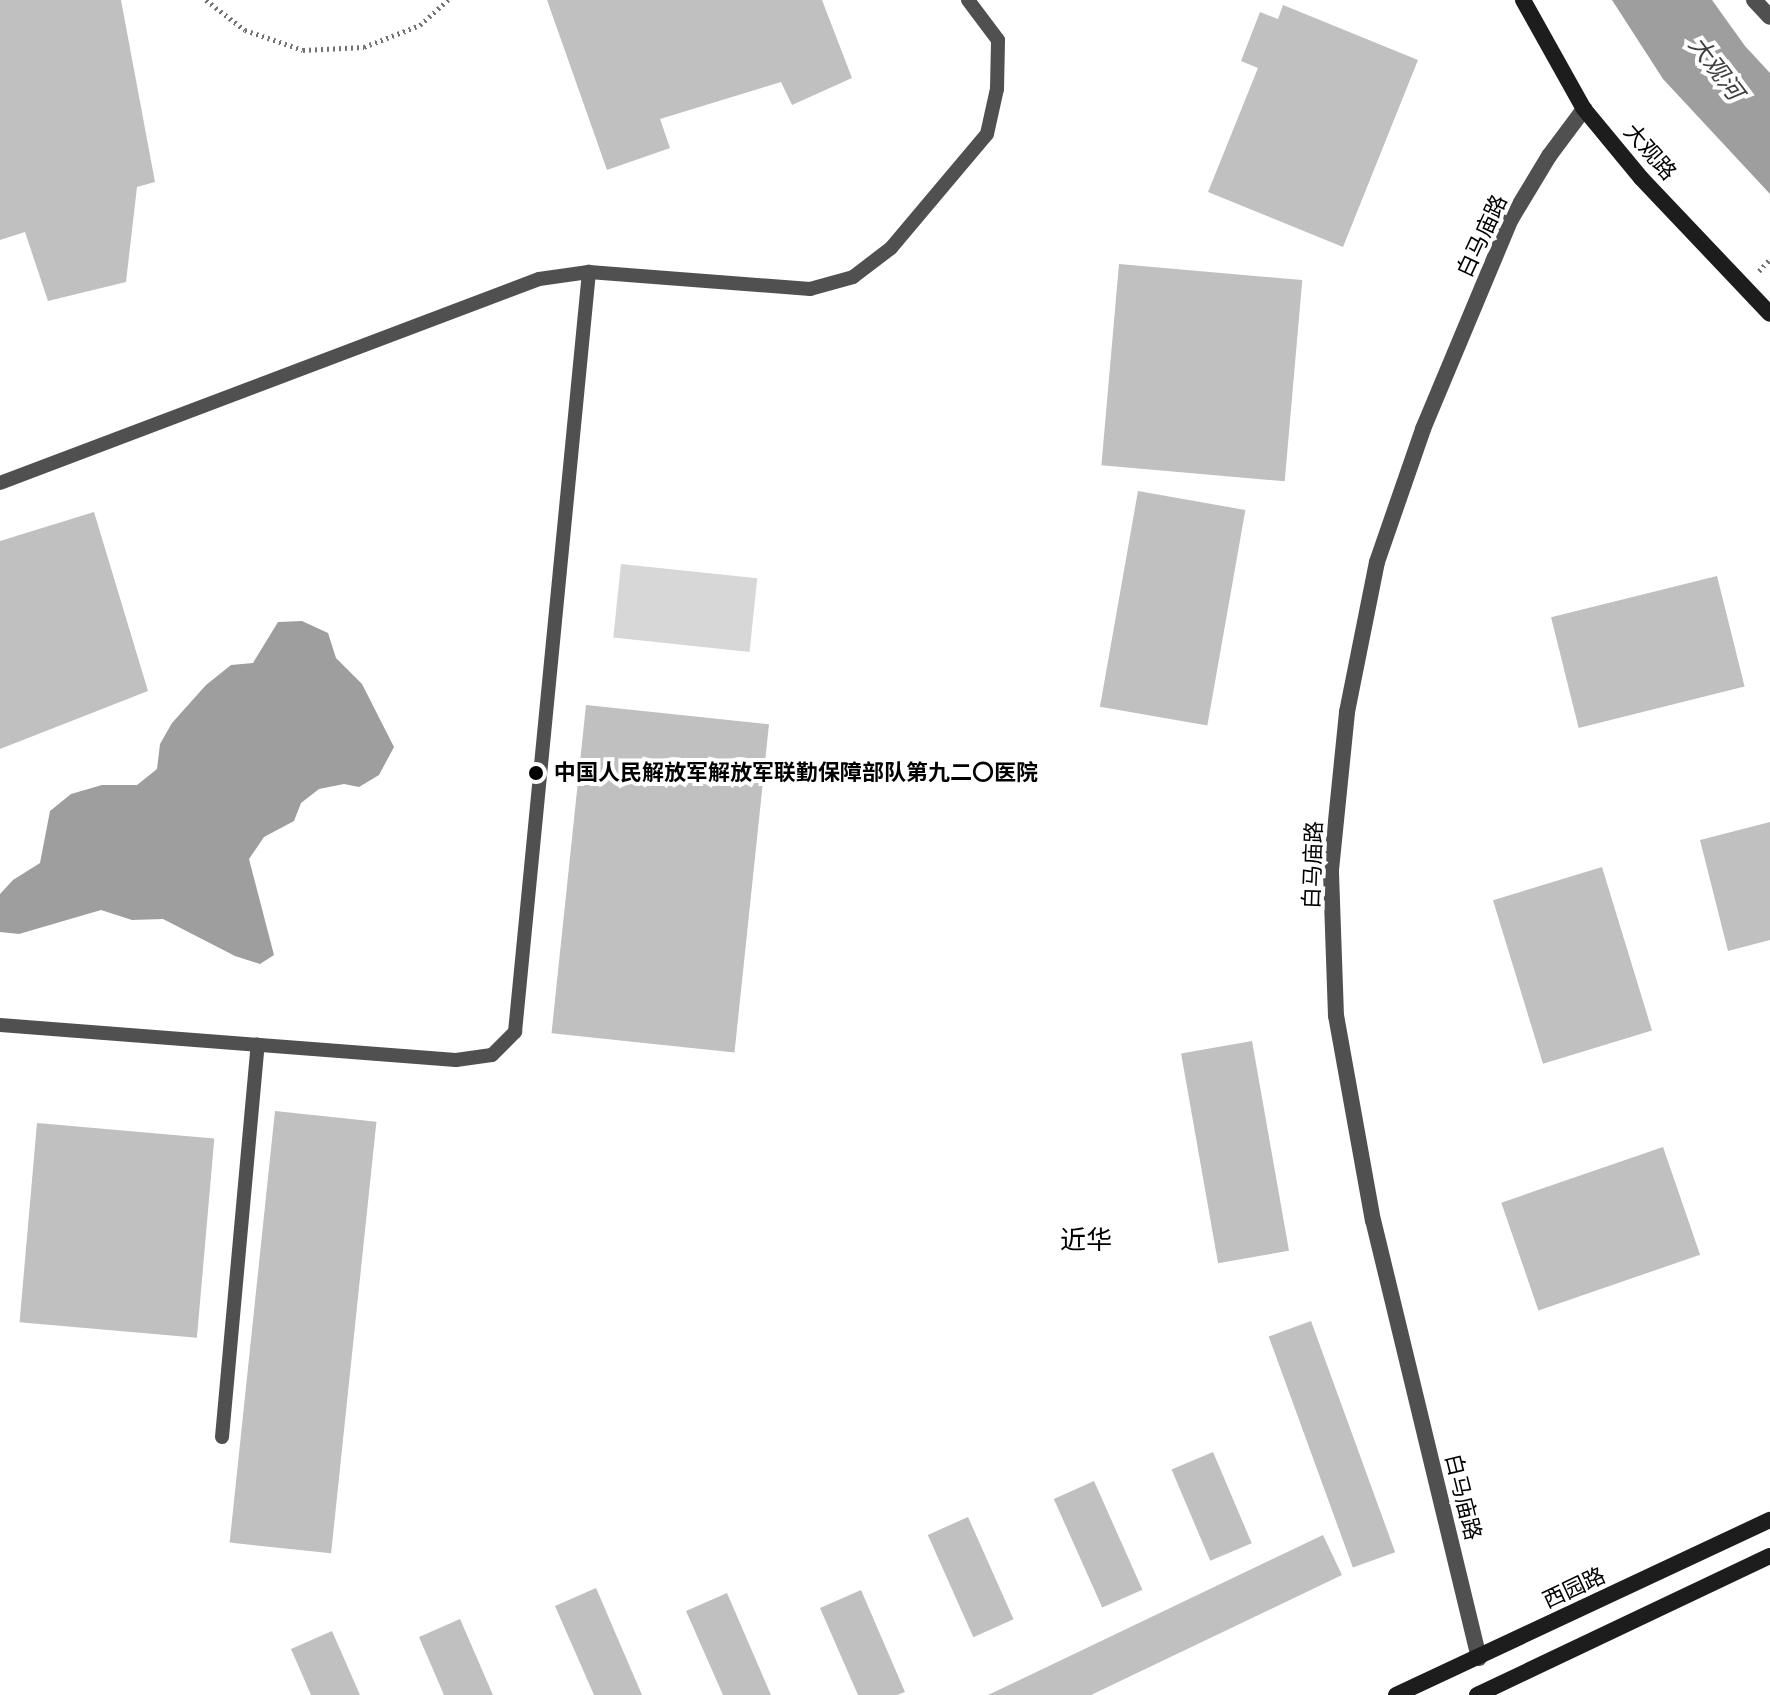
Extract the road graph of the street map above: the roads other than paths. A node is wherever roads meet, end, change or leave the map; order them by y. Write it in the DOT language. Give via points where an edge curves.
graph roads {
  1 [pos="968,0"];
  2 [pos="1523,0"];
  3 [pos="1754,0"];
  4 [pos="1770,17"];
  5 [pos="1584,109"];
  6 [pos="589,272"];
  7 [pos="1770,314"];
  8 [pos="0,483"];
  9 [pos="0,1025"];
  10 [pos="258,1045"];
  11 [pos="222,1437"];
  12 [pos="1770,1520"];
  13 [pos="1770,1556"];
  14 [pos="1479,1658"];
  15 [pos="1396,1695"];
  16 [pos="1477,1695"];
  1 -- 6 [label="lane" via="998,40 997,89 987,134 891,248 853,277 810,289"];
  2 -- 5 [label="main road, 大观路"];
  3 -- 4 [label="street"];
  5 -- 7 [label="main road, 大观路" via="1641,178"];
  5 -- 14 [label="street, 白马庙路" via="1511,219 1423,429 1377,562 1347,712 1331,870 1336,1016 1373,1221"];
  6 -- 8 [label="lane" via="539,279"];
  6 -- 10 [label="lane" via="515,1032 492,1055 456,1060"];
  9 -- 10 [label="lane"];
  10 -- 11 [label="lane"];
  12 -- 14 [label="main road, 西园路"];
  13 -- 16 [label="main road"];
  14 -- 15 [label="main road, 西园路"];
}
